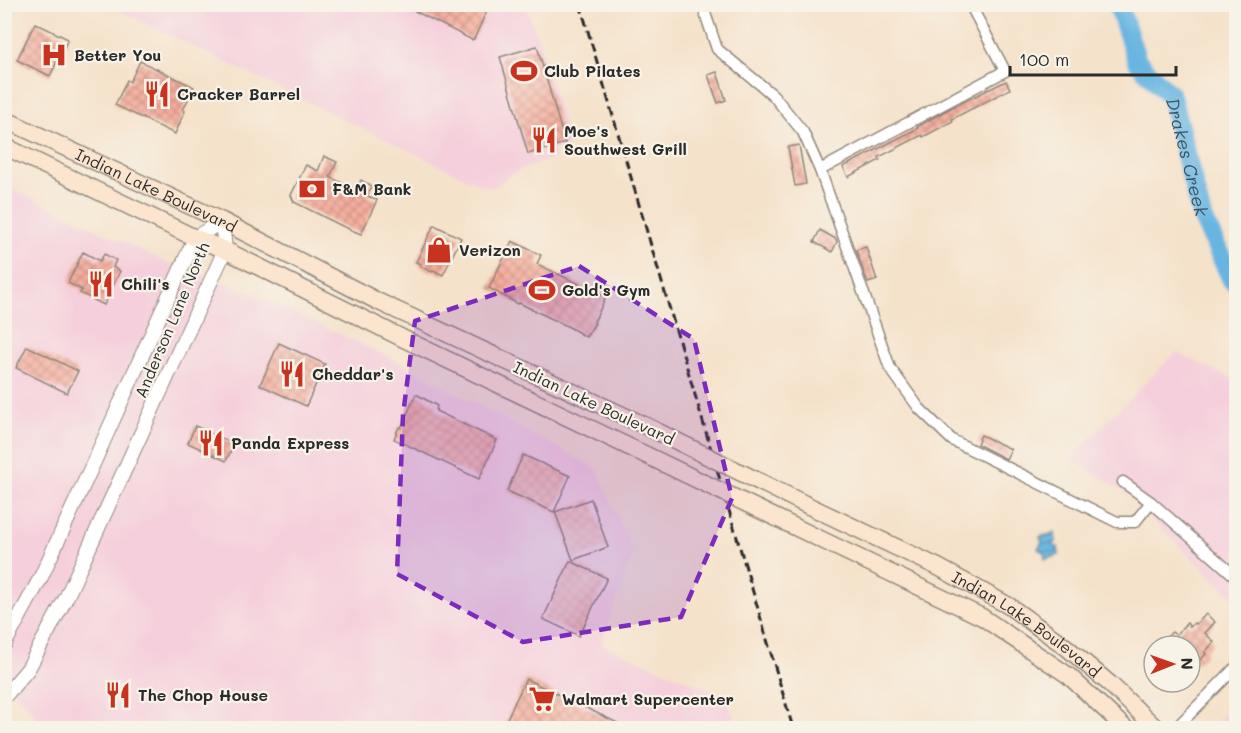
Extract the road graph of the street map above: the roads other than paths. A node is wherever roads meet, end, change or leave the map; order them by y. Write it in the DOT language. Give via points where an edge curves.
graph roads {
  1 [pos="702,4"];
  2 [pos="970,4"];
  3 [pos="4,119"];
  4 [pos="4,146"];
  5 [pos="820,170"];
  6 [pos="222,221"];
  7 [pos="195,238"];
  8 [pos="225,250"];
  9 [pos="1123,482"];
  10 [pos="1151,502"];
  11 [pos="1236,577"];
  12 [pos="4,645"];
  13 [pos="1236,667"];
  14 [pos="4,697"];
  15 [pos="1125,729"];
  16 [pos="1156,729"];
  17 [pos="1176,729"];
  1 -- 5 [label="street" via="717,49 773,95 803,132"];
  2 -- 5 [label="street" via="1005,71"];
  3 -- 6 [label="main road, Indian Lake Boulevard"];
  4 -- 7 [label="main road, Indian Lake Boulevard"];
  5 -- 10 [label="street" via="890,368 918,408 952,440 1117,522 1135,522"];
  6 -- 7 [label="street, Anderson Lane North"];
  6 -- 8 [label="street, Anderson Lane North"];
  6 -- 16 [label="main road, Indian Lake Boulevard, bridge" via="379,302 938,567 1009,606 1066,647"];
  7 -- 8 [label="main road, Indian Lake Boulevard"];
  7 -- 12 [label="street, Anderson Lane North" via="60,536"];
  8 -- 14 [label="street, Anderson Lane North" via="67,596 28,669"];
  8 -- 15 [label="main road, Indian Lake Boulevard, bridge" via="982,617 1069,676"];
  9 -- 10 [label="street"];
  10 -- 11 [label="street"];
  13 -- 17 [label="street"];
}
